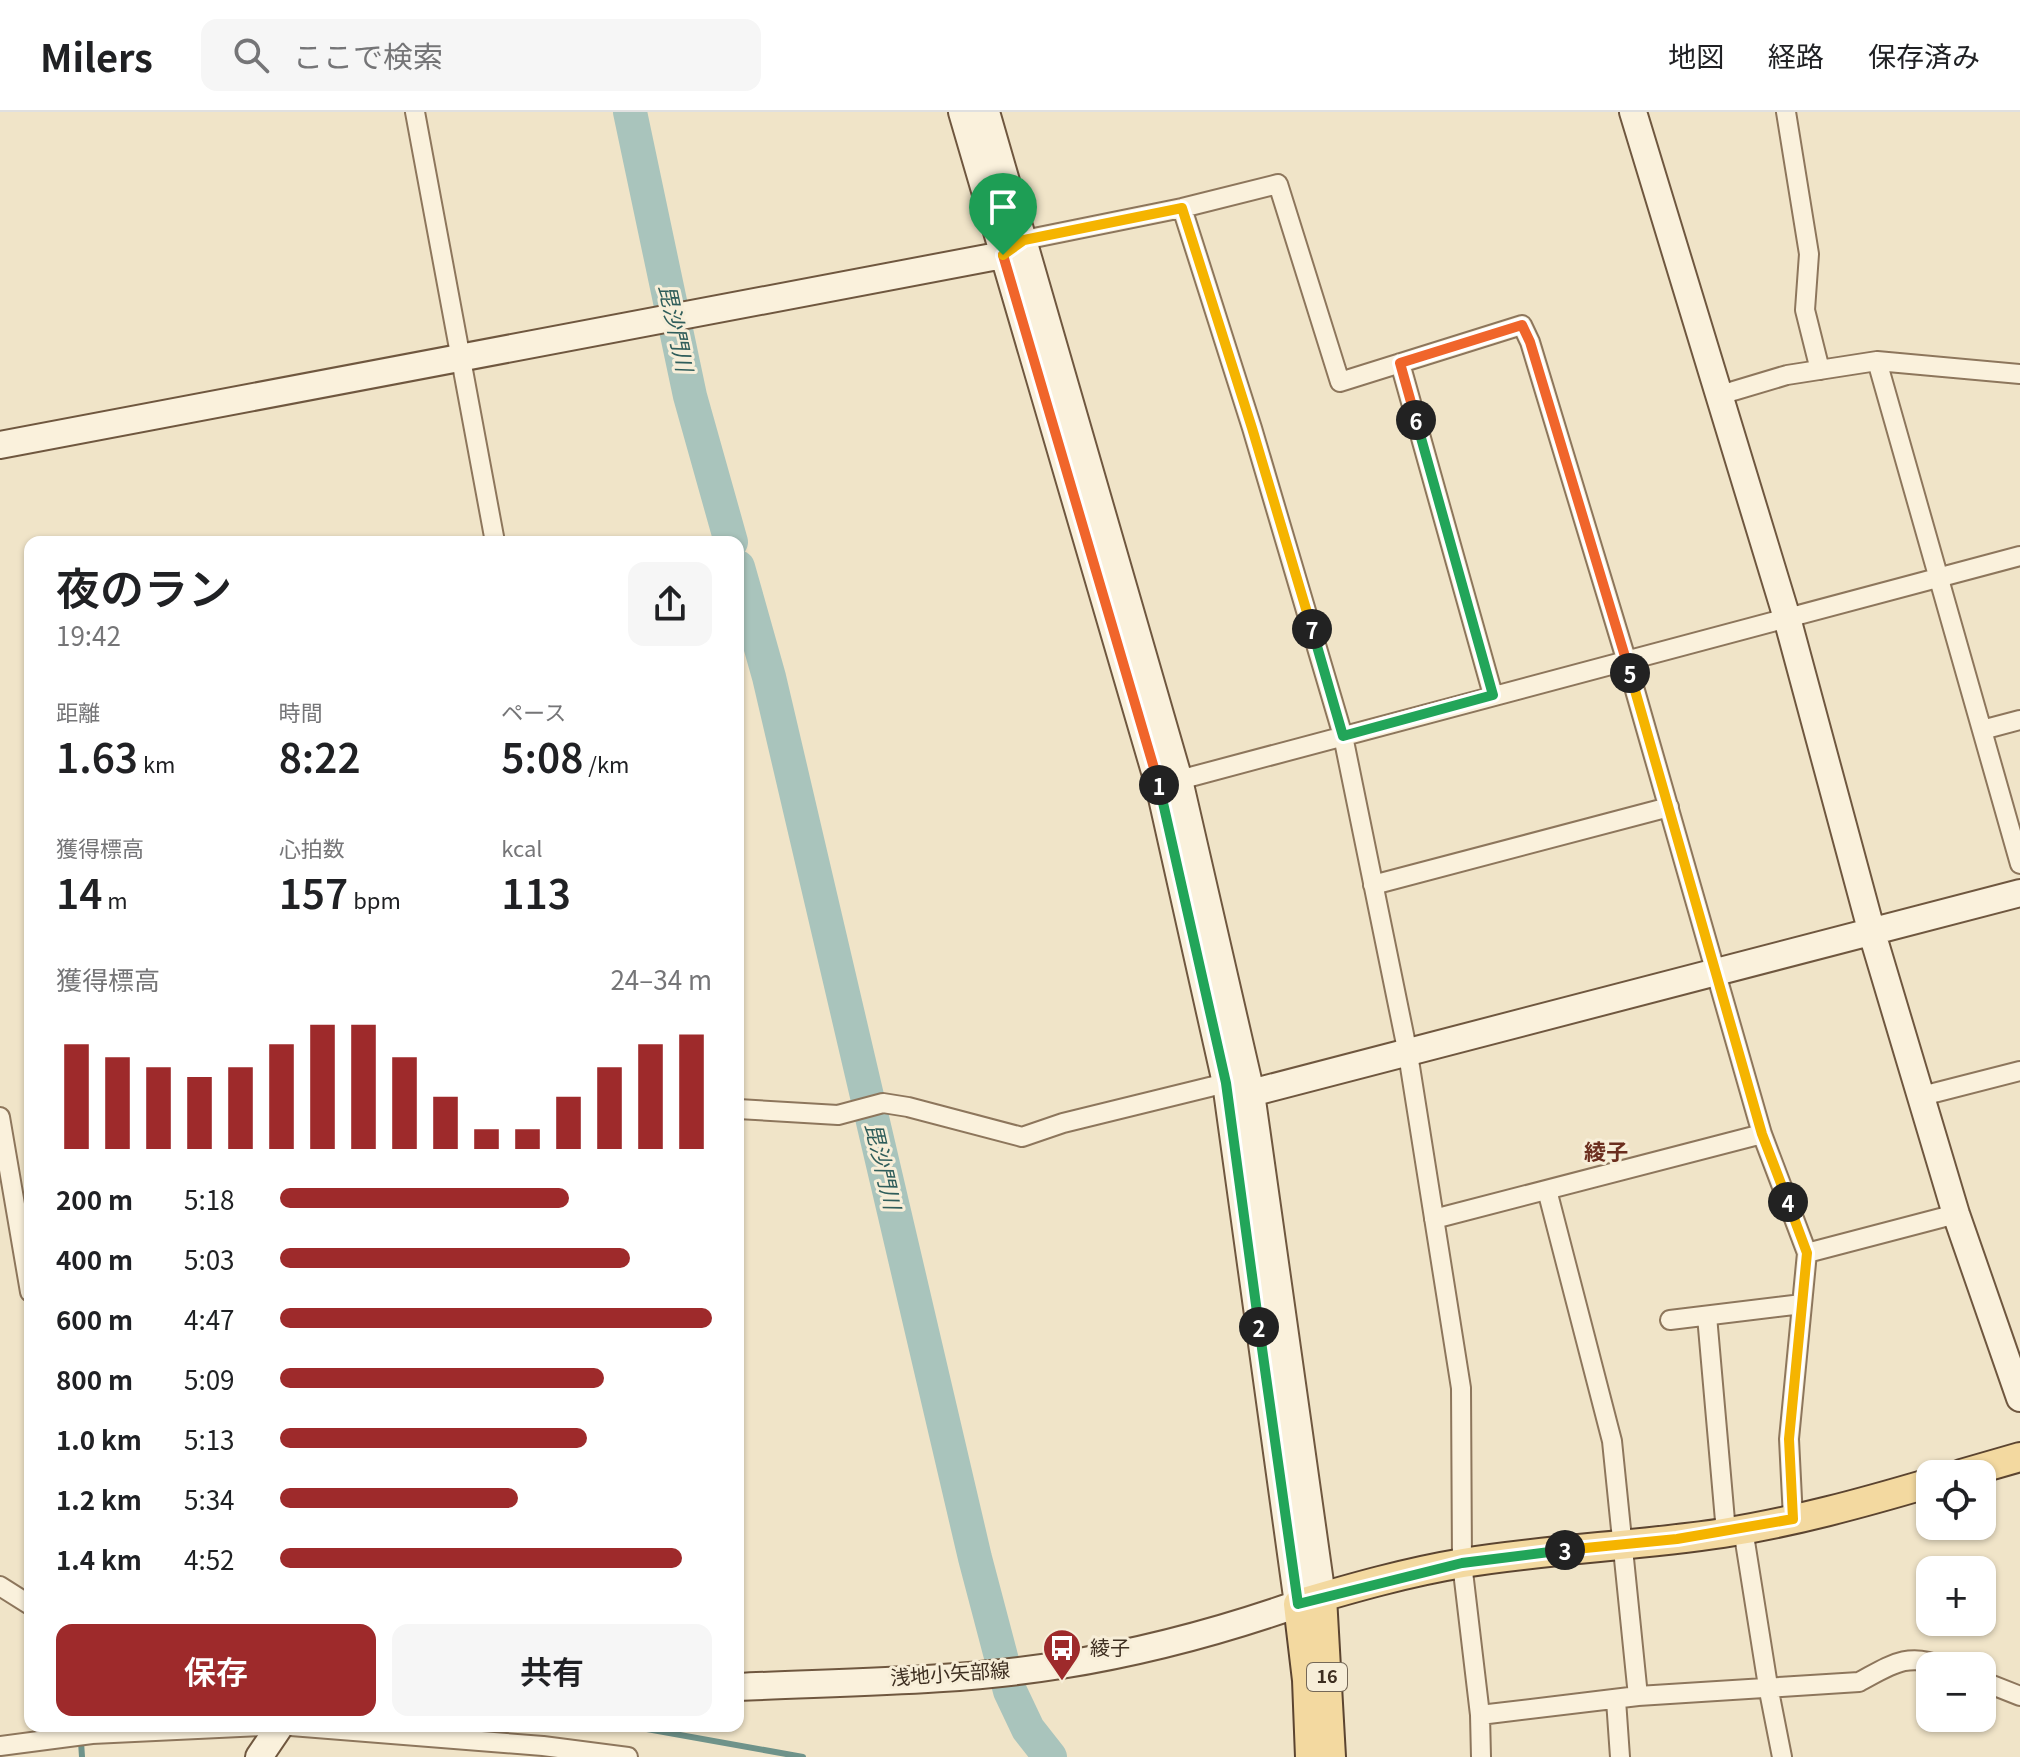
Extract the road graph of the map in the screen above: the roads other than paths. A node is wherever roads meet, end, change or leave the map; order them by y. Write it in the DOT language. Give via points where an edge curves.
graph roads {
  1 [pos="415,112"];
  2 [pos="962,112"];
  3 [pos="986,112"];
  4 [pos="1633,112"];
  5 [pos="1786,112"];
  6 [pos="1182,208"];
  7 [pos="1014,248"];
  8 [pos="461,359"];
  9 [pos="1877,361"];
  10 [pos="1400,363"];
  11 [pos="1820,370"];
  12 [pos="2020,374"];
  13 [pos="1720,395"];
  14 [pos="0,445"];
  15 [pos="494,536"];
  16 [pos="2020,556"];
  17 [pos="1938,577"];
  18 [pos="1787,618"];
  19 [pos="1626,659"];
  20 [pos="1493,695"];
  21 [pos="2020,720"];
  22 [pos="1982,730"];
  23 [pos="1343,736"];
  24 [pos="1179,780"];
  25 [pos="1669,807"];
  26 [pos="2020,864"];
  27 [pos="1373,885"];
  28 [pos="2020,893"];
  29 [pos="1872,933"];
  30 [pos="1717,972"];
  31 [pos="1408,1054"];
  32 [pos="2020,1071"];
  33 [pos="1226,1083"];
  34 [pos="1251,1093"];
  35 [pos="1922,1096"];
  36 [pos="744,1109"];
  37 [pos="0,1117"];
  38 [pos="1762,1134"];
  39 [pos="1547,1190"];
  40 [pos="1956,1214"];
  41 [pos="1434,1219"];
  42 [pos="24,1226"];
  43 [pos="1807,1253"];
  44 [pos="1802,1304"];
  45 [pos="1707,1316"];
  46 [pos="1670,1320"];
  47 [pos="2020,1398"];
  48 [pos="2020,1457"];
  49 [pos="1996,1464"];
  50 [pos="1916,1487"];
  51 [pos="1793,1519"];
  52 [pos="1734,1531"];
  53 [pos="1622,1543"];
  54 [pos="1462,1563"];
  55 [pos="0,1586"];
  56 [pos="1310,1600"];
  57 [pos="24,1601"];
  58 [pos="1916,1659"];
  59 [pos="1768,1686"];
  60 [pos="744,1687"];
  61 [pos="1996,1687"];
  62 [pos="1638,1696"];
  63 [pos="2020,1696"];
  64 [pos="1616,1700"];
  65 [pos="1480,1715"];
  66 [pos="134,1732"];
  67 [pos="276,1732"];
  68 [pos="367,1732"];
  69 [pos="0,1746"];
  70 [pos="259,1757"];
  71 [pos="628,1757"];
  72 [pos="1310,1757"];
  73 [pos="1331,1757"];
  74 [pos="1481,1757"];
  75 [pos="1620,1757"];
  76 [pos="1782,1757"];
  1 -- 8 [label="street"];
  2 -- 7 [label="street"];
  3 -- 7 [label="street"];
  4 -- 13 [label="street"];
  5 -- 11 [label="street" via="1809,254 1805,310"];
  6 -- 7 [label="street"];
  6 -- 10 [label="street" via="1278,184 1340,382"];
  6 -- 23 [label="street"];
  7 -- 8 [label="street"];
  7 -- 24 [label="street"];
  7 -- 33 [label="street" via="1160,789"];
  8 -- 14 [label="street"];
  8 -- 15 [label="street"];
  9 -- 11 [label="street"];
  9 -- 12 [label="street"];
  9 -- 17 [label="street"];
  10 -- 19 [label="street" via="1522,325"];
  10 -- 20 [label="street"];
  11 -- 13 [label="street"];
  13 -- 18 [label="street"];
  16 -- 17 [label="street"];
  17 -- 18 [label="street"];
  17 -- 22 [label="street"];
  18 -- 19 [label="street"];
  18 -- 29 [label="street"];
  19 -- 20 [label="street"];
  19 -- 25 [label="street"];
  20 -- 23 [label="street"];
  21 -- 22 [label="street"];
  22 -- 26 [label="street"];
  23 -- 24 [label="street"];
  23 -- 27 [label="street"];
  24 -- 34 [label="street"];
  25 -- 27 [label="street"];
  25 -- 30 [label="street"];
  27 -- 31 [label="street"];
  28 -- 29 [label="street"];
  29 -- 30 [label="street"];
  29 -- 35 [label="street"];
  30 -- 31 [label="street"];
  30 -- 38 [label="street"];
  31 -- 34 [label="street"];
  31 -- 41 [label="street"];
  32 -- 35 [label="street"];
  33 -- 34 [label="street"];
  33 -- 36 [label="street" via="1022,1137 883,1103 838,1115"];
  33 -- 56 [label="street"];
  34 -- 56 [label="street"];
  35 -- 40 [label="street"];
  37 -- 42 [label="street"];
  38 -- 39 [label="street"];
  38 -- 43 [label="street"];
  39 -- 41 [label="street"];
  39 -- 53 [label="street" via="1612,1441"];
  40 -- 43 [label="street"];
  40 -- 47 [label="street"];
  41 -- 54 [label="street" via="1461,1388"];
  43 -- 44 [label="street"];
  44 -- 45 [label="street"];
  44 -- 51 [label="street" via="1789,1439"];
  45 -- 46 [label="street"];
  45 -- 52 [label="street"];
  48 -- 49 [label="main road"];
  50 -- 51 [label="main road"];
  51 -- 52 [label="main road"];
  52 -- 53 [label="main road"];
  52 -- 59 [label="street"];
  53 -- 54 [label="main road"];
  53 -- 62 [label="street"];
  54 -- 56 [label="main road"];
  54 -- 65 [label="street"];
  55 -- 57 [label="street"];
  56 -- 60 [label="street, 浅地小矢部線" via="1161,1645 1059,1665"];
  56 -- 72 [label="main road, 16"];
  56 -- 73 [label="main road, 16"];
  58 -- 59 [label="street" via="1859,1682"];
  59 -- 62 [label="street"];
  59 -- 76 [label="street"];
  61 -- 63 [label="street"];
  62 -- 64 [label="street"];
  64 -- 65 [label="street"];
  64 -- 75 [label="street"];
  65 -- 74 [label="street"];
  66 -- 69 [label="street"];
  67 -- 70 [label="street"];
  68 -- 71 [label="street"];
}
